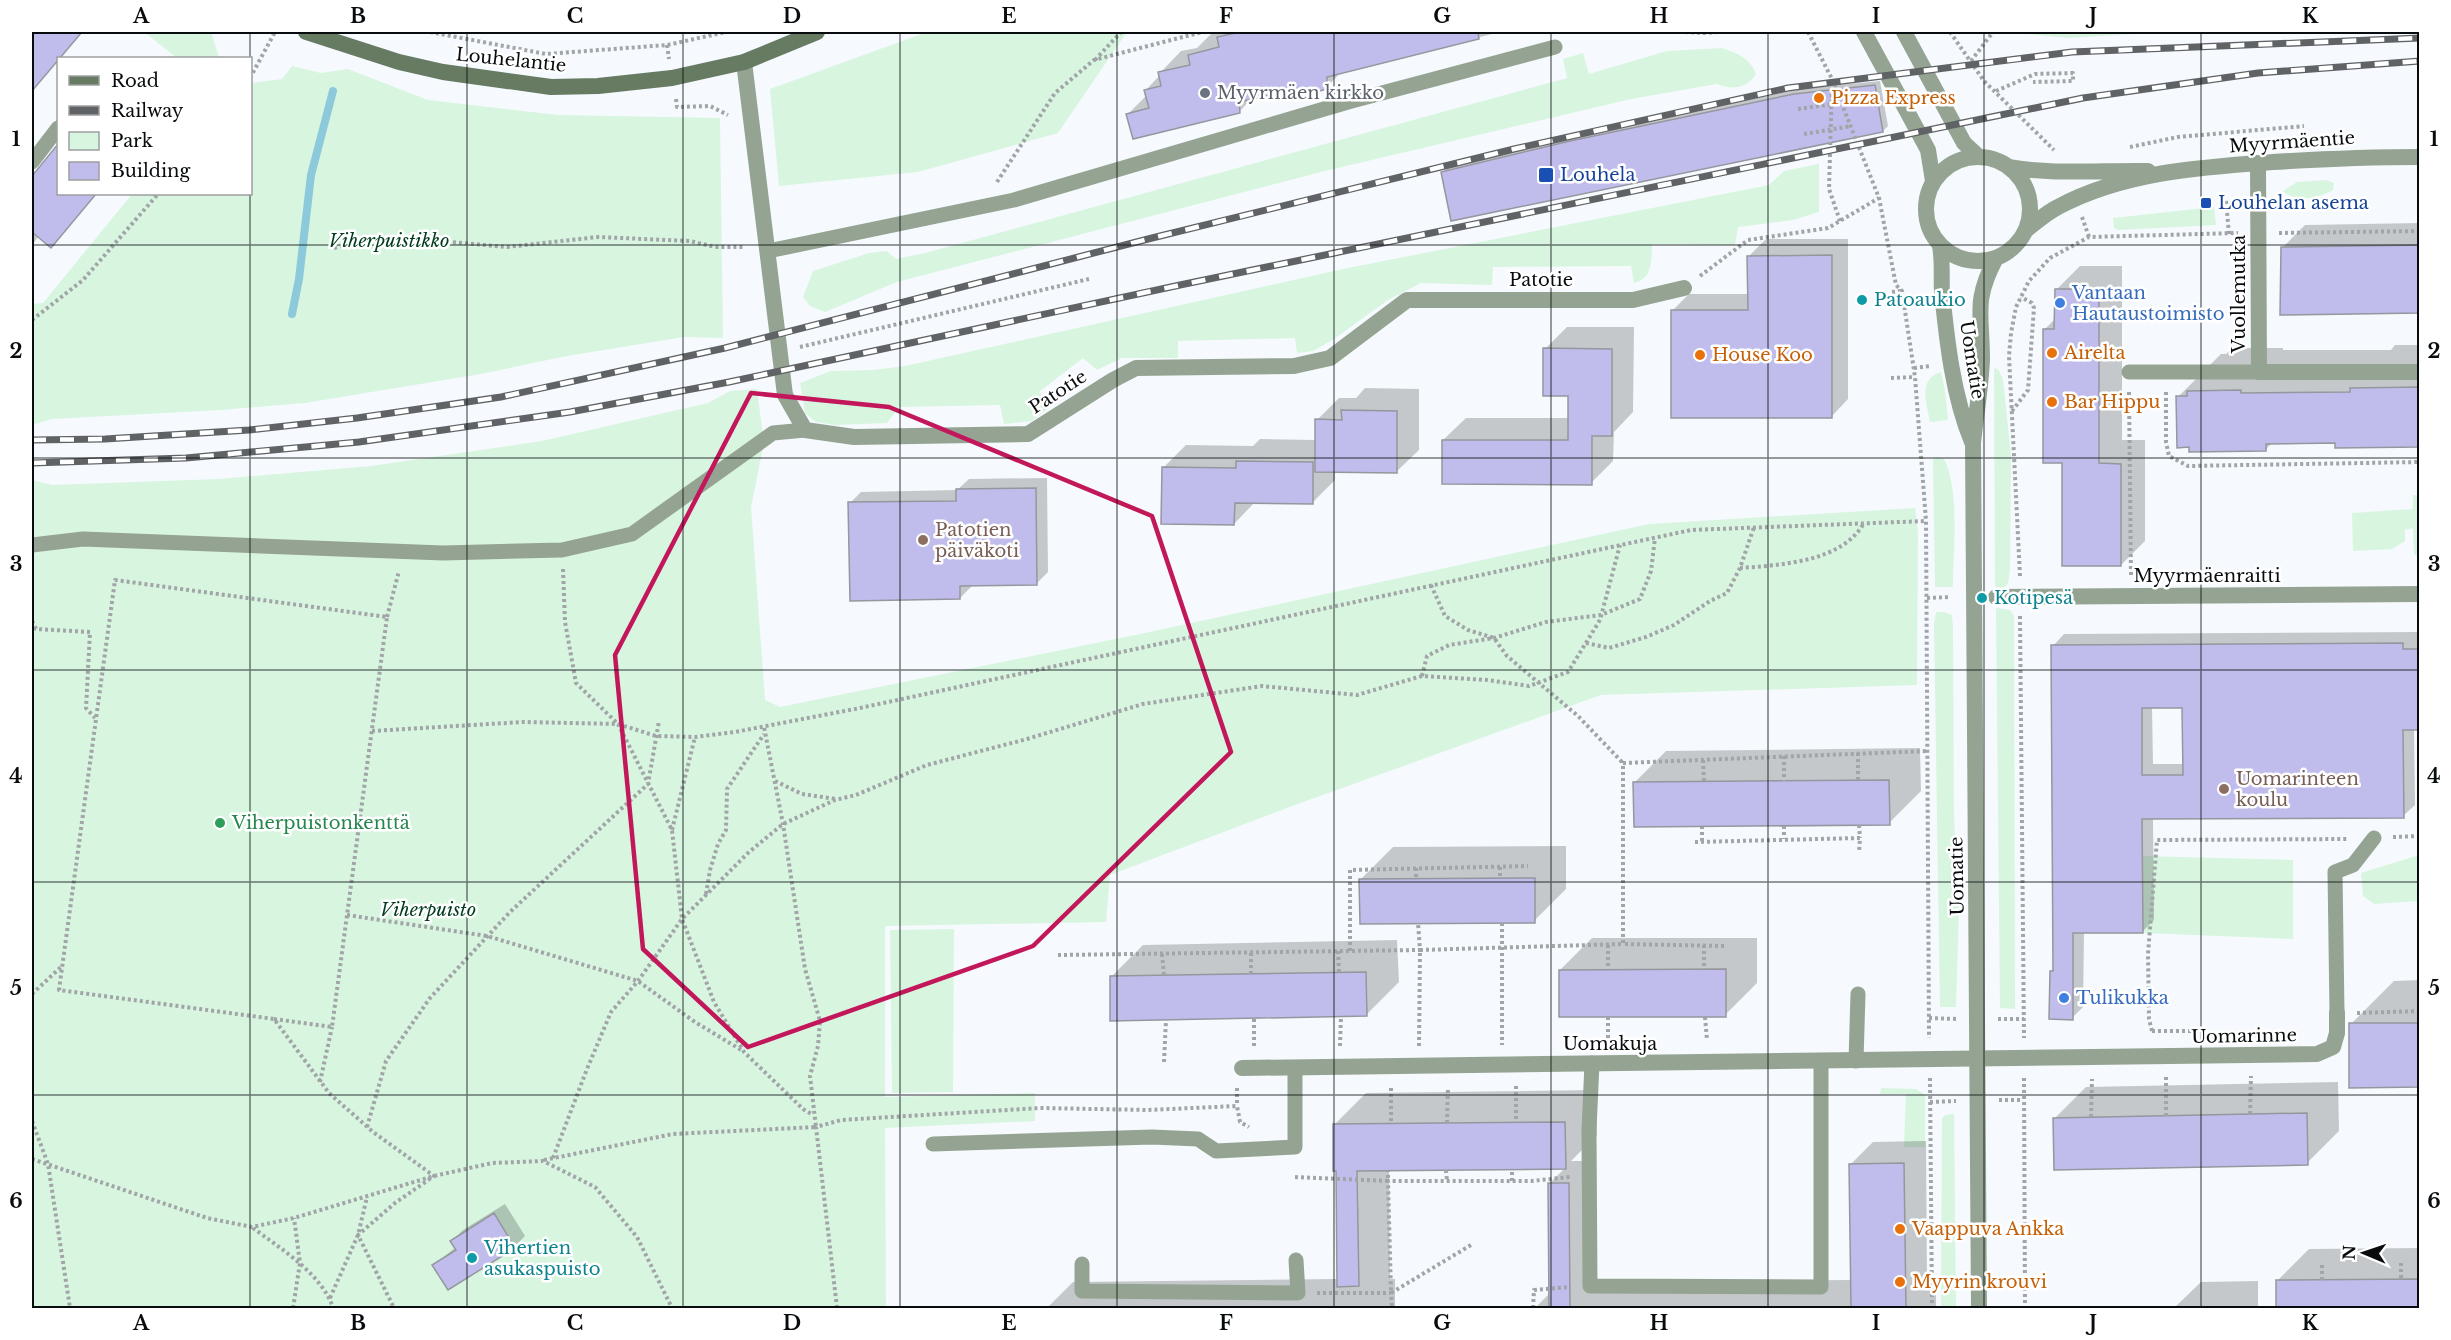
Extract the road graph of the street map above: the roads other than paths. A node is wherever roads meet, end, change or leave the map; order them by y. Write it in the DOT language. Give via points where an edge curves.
graph roads {
  1 [pos="306,32"];
  2 [pos="817,32"];
  3 [pos="1864,32"];
  4 [pos="1904,32"];
  5 [pos="1555,47"];
  6 [pos="744,62"];
  7 [pos="57,129"];
  8 [pos="1979,157"];
  9 [pos="2420,157"];
  10 [pos="32,162"];
  11 [pos="2258,163"];
  12 [pos="2008,167"];
  13 [pos="2167,172"];
  14 [pos="1933,182"];
  15 [pos="2025,231"];
  16 [pos="1940,246"];
  17 [pos="768,251"];
  18 [pos="1996,258"];
  19 [pos="1684,288"];
  20 [pos="2129,372"];
  21 [pos="2259,372"];
  22 [pos="2420,372"];
  23 [pos="805,430"];
  24 [pos="1972,443"];
  25 [pos="32,545"];
  26 [pos="2420,594"];
  27 [pos="1995,597"];
  28 [pos="2374,838"];
  29 [pos="1858,994"];
  30 [pos="2337,1013"];
  31 [pos="1978,1060"];
  32 [pos="1856,1061"];
  33 [pos="1821,1062"];
  34 [pos="1592,1064"];
  35 [pos="1242,1068"];
  36 [pos="1295,1068"];
  37 [pos="933,1144"];
  38 [pos="1296,1260"];
  39 [pos="1082,1264"];
  40 [pos="1979,1308"];
  1 -- 6 [label="main road, Louhelantie" via="399,63 497,81 562,87 672,78"];
  2 -- 6 [label="main road, Louhelantie"];
  3 -- 14 [label="street" via="1928,150"];
  4 -- 8 [label="street" via="1964,143"];
  5 -- 17 [label="lane" via="998,203"];
  6 -- 17 [label="street"];
  7 -- 10 [label="lane"];
  8 -- 12 [label="street"];
  8 -- 14 [label="street" via="1953,163"];
  9 -- 11 [label="street, Myyrmäentie"];
  11 -- 13 [label="street, Myyrmäentie"];
  11 -- 21 [label="street, Vuollemutka"];
  12 -- 13 [label="street, Myyrmäentie" via="2032,171"];
  12 -- 15 [label="street" via="2028,195 2030,216"];
  13 -- 15 [label="street, Myyrmäentie" via="2074,199"];
  14 -- 16 [label="street" via="1926,197 1925,215"];
  15 -- 18 [label="street" via="2007,253"];
  16 -- 18 [label="street" via="1964,260"];
  16 -- 24 [label="street, Uomatie" via="1949,342 1962,418"];
  17 -- 23 [label="street" via="785,395"];
  18 -- 24 [label="street, Uomatie" via="1982,286 1982,359"];
  19 -- 23 [label="street, Patotie" via="1633,300 1407,300 1330,358 1294,366 1136,368 1028,434 855,436"];
  20 -- 21 [label="lane"];
  21 -- 22 [label="street, Vuollemutka"];
  23 -- 25 [label="lane" via="772,433 632,534 562,550 443,553 83,539"];
  24 -- 31 [label="street, Uomatie"];
  26 -- 27 [label="street, Myyrmäenraitti"];
  28 -- 30 [label="lane, Uomarinne" via="2353,865 2335,872"];
  29 -- 32 [label="lane"];
  30 -- 31 [label="street, Uomarinne" via="2333,1047 2317,1054"];
  31 -- 32 [label="street, Uomakuja"];
  31 -- 40 [label="street, Uomatie"];
  32 -- 33 [label="street, Uomakuja"];
  33 -- 34 [label="street, Uomakuja"];
  33 -- 34 [label="lane" via="1821,1287 1590,1286"];
  34 -- 36 [label="street, Uomakuja"];
  35 -- 36 [label="street, Uomakuja"];
  36 -- 37 [label="lane" via="1294,1147 1215,1151 1198,1139 1152,1137"];
  38 -- 39 [label="lane" via="1298,1293 1082,1291"];
}
